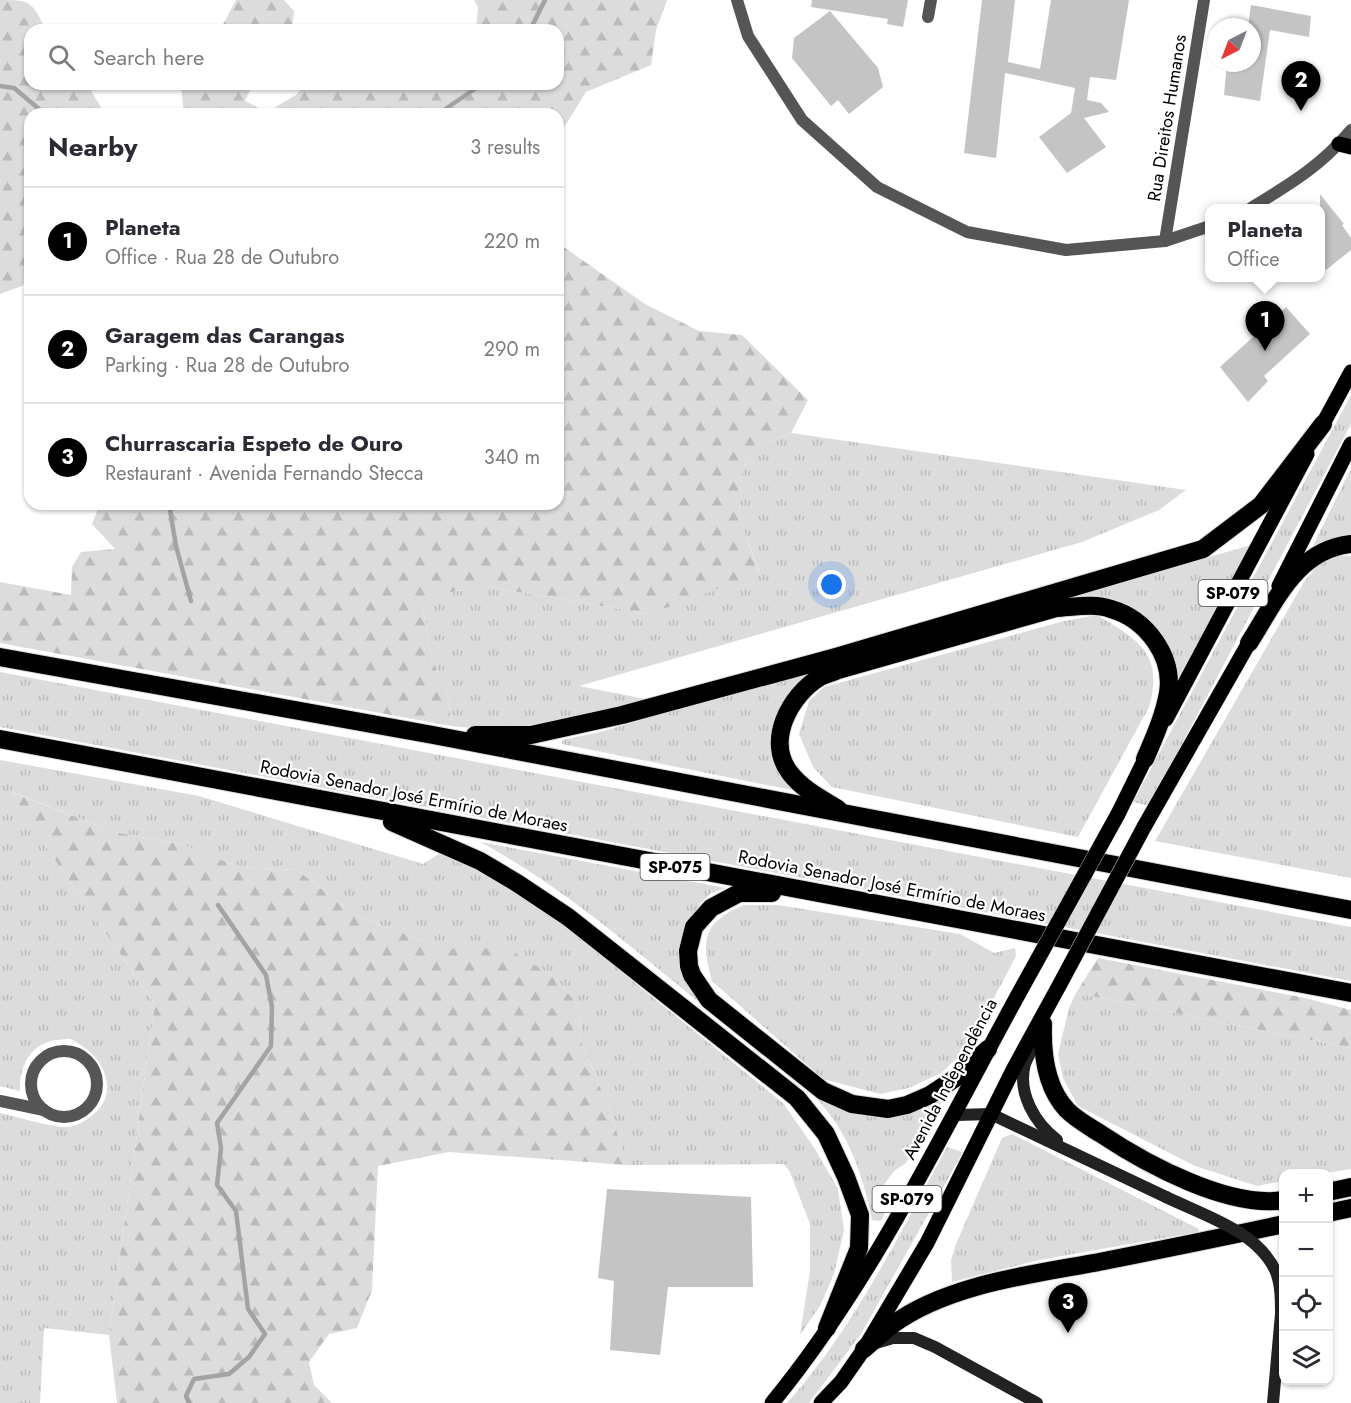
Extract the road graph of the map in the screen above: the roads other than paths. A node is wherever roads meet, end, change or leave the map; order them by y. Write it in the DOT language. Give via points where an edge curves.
graph roads {
  1 [pos="737,0"];
  2 [pos="931,0"];
  3 [pos="1204,0"];
  4 [pos="928,17"];
  5 [pos="1351,130"];
  6 [pos="1345,146"];
  7 [pos="1258,204"];
  8 [pos="1205,227"];
  9 [pos="1165,241"];
  10 [pos="1351,372"];
  11 [pos="1323,424"];
  12 [pos="1351,444"];
  13 [pos="1351,544"];
  14 [pos="1249,643"];
  15 [pos="0,657"];
  16 [pos="433,735"];
  17 [pos="0,739"];
  18 [pos="1145,759"];
  19 [pos="354,807"];
  20 [pos="850,816"];
  21 [pos="806,891"];
  22 [pos="1351,910"];
  23 [pos="1058,987"];
  24 [pos="1351,993"];
  25 [pos="1043,1024"];
  26 [pos="988,1049"];
  27 [pos="0,1101"];
  28 [pos="45,1111"];
  29 [pos="992,1114"];
  30 [pos="952,1119"];
  31 [pos="1070,1150"];
  32 [pos="1351,1187"];
  33 [pos="1333,1191"];
  34 [pos="1279,1200"];
  35 [pos="1351,1208"];
  36 [pos="1333,1213"];
  37 [pos="1279,1225"];
  38 [pos="827,1328"];
  39 [pos="864,1349"];
  40 [pos="841,1382"];
  41 [pos="772,1403"];
  42 [pos="821,1403"];
  43 [pos="834,1403"];
  44 [pos="1037,1403"];
  45 [pos="1273,1403"];
  1 -- 9 [label="street" via="748,36 802,120 877,187 967,232 1066,250"];
  2 -- 4 [label="street"];
  3 -- 9 [label="street, Rua Direitos Humanos"];
  5 -- 6 [label="street"];
  6 -- 7 [label="street"];
  8 -- 9 [label="street"];
  10 -- 11 [label="main road, SP-079"];
  11 -- 16 [label="highway" via="1261,505 1203,549 836,657 622,715 531,735"];
  11 -- 18 [label="main road, SP-079"];
  12 -- 14 [label="main road, SP-079"];
  13 -- 14 [label="highway" via="1336,546 1303,564"];
  14 -- 23 [label="main road, SP-079, bridge"];
  15 -- 16 [label="highway"];
  16 -- 20 [label="highway"];
  17 -- 19 [label="highway, Rodovia Senador José Ermírio de Moraes / SP-075"];
  18 -- 20 [label="highway" via="1169,692 1168,668 1156,642 1136,620 1110,608 1056,608 838,670 804,691 789,708 783,723 780,754 789,773"];
  18 -- 26 [label="main road, Avenida Independência / SP-079, bridge"];
  19 -- 21 [label="highway, Rodovia Senador José Ermírio de Moraes / SP-075"];
  19 -- 38 [label="highway" via="429,837 518,883 568,917 797,1098 826,1134 860,1215 859,1248"];
  20 -- 22 [label="highway"];
  21 -- 24 [label="highway, Rodovia Senador José Ermírio de Moraes / SP-075"];
  21 -- 26 [label="highway" via="739,893 711,908 694,927 689,966 709,1000 823,1091 852,1104 888,1109 907,1105 957,1077"];
  23 -- 25 [label="main road"];
  23 -- 29 [label="main road, SP-079"];
  25 -- 31 [label="main road" via="1025,1065 1024,1092 1042,1126"];
  25 -- 34 [label="highway" via="1042,1047 1052,1086 1066,1110 1133,1154 1186,1180 1249,1200"];
  26 -- 30 [label="main road, Avenida Independência / SP-079"];
  27 -- 28 [label="street"];
  28 -- 28 [label="street" via="32,1093 33,1072 47,1055 68,1051 79,1054 88,1061 97,1080 93,1101 76,1115 55,1116"];
  29 -- 30 [label="main road" via="957,1115"];
  29 -- 31 [label="main road"];
  29 -- 39 [label="main road, SP-079" via="927,1243"];
  30 -- 38 [label="main road, Avenida Independência / SP-079" via="879,1251"];
  31 -- 45 [label="main road, bridge" via="1222,1224 1264,1253 1276,1272 1280,1291"];
  32 -- 33 [label="highway"];
  35 -- 36 [label="highway"];
  37 -- 39 [label="highway" via="980,1284 893,1324"];
  38 -- 41 [label="main road, Avenida Independência / SP-079"];
  39 -- 40 [label="main road, SP-079"];
  39 -- 44 [label="main road" via="893,1338 914,1338"];
  40 -- 42 [label="main road, SP-079"];
  40 -- 43 [label="street"];
}
